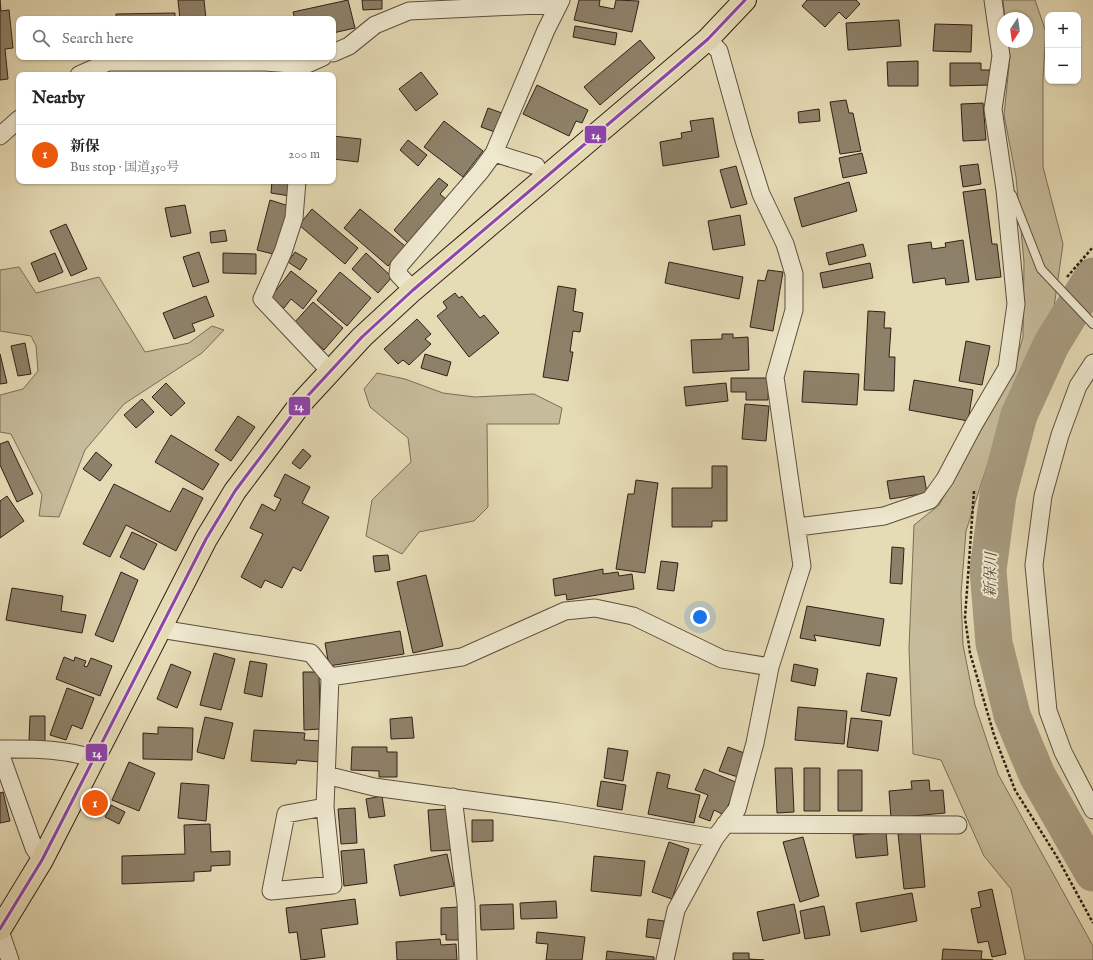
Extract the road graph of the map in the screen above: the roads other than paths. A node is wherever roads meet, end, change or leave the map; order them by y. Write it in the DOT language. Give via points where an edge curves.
graph roads {
  1 [pos="745,0"];
  2 [pos="993,0"];
  3 [pos="560,2"];
  4 [pos="708,39"];
  5 [pos="336,52"];
  6 [pos="315,60"];
  7 [pos="267,69"];
  8 [pos="86,72"];
  9 [pos="16,122"];
  10 [pos="0,136"];
  11 [pos="494,153"];
  12 [pos="536,166"];
  13 [pos="297,184"];
  14 [pos="1005,190"];
  15 [pos="413,290"];
  16 [pos="1093,324"];
  17 [pos="1093,363"];
  18 [pos="330,370"];
  19 [pos="798,527"];
  20 [pos="160,629"];
  21 [pos="770,667"];
  22 [pos="330,677"];
  23 [pos="0,749"];
  24 [pos="0,753"];
  25 [pos="95,758"];
  26 [pos="326,775"];
  27 [pos="453,797"];
  28 [pos="326,807"];
  29 [pos="1093,810"];
  30 [pos="725,824"];
  31 [pos="958,825"];
  32 [pos="715,838"];
  33 [pos="42,860"];
  34 [pos="0,930"];
  35 [pos="10,960"];
  36 [pos="468,960"];
  37 [pos="665,960"];
  1 -- 4 [label="highway"];
  2 -- 14 [label="street" via="1001,56 993,110"];
  3 -- 5 [label="street" via="409,11 375,25 349,46"];
  3 -- 11 [label="street"];
  4 -- 15 [label="highway"];
  4 -- 19 [label="street" via="718,51 761,194 785,244 794,274 794,310 775,377"];
  6 -- 7 [label="street" via="305,64"];
  7 -- 8 [label="street" via="108,62"];
  9 -- 10 [label="street"];
  11 -- 12 [label="street"];
  11 -- 15 [label="street" via="399,266 398,274"];
  13 -- 18 [label="street" via="294,218 283,252 262,299"];
  14 -- 16 [label="lane" via="1012,195 1041,269"];
  14 -- 19 [label="street" via="1016,304 1007,368 945,479 930,500 909,508 884,516"];
  15 -- 18 [label="highway"];
  17 -- 29 [label="street" via="1078,386 1060,436 1043,496 1034,565 1048,712 1063,752"];
  18 -- 20 [label="highway" via="302,402 235,491 206,539"];
  19 -- 21 [label="street" via="802,566"];
  20 -- 22 [label="street" via="311,653"];
  20 -- 25 [label="highway"];
  21 -- 22 [label="street" via="722,659 633,616 595,608 565,611 462,657"];
  21 -- 30 [label="street" via="755,743 737,809"];
  22 -- 26 [label="street"];
  23 -- 25 [label="street" via="46,748"];
  24 -- 33 [label="street" via="34,848"];
  25 -- 33 [label="highway"];
  26 -- 27 [label="street" via="374,787"];
  26 -- 28 [label="street"];
  27 -- 32 [label="street"];
  27 -- 36 [label="street" via="466,903"];
  28 -- 28 [label="street" via="333,885 271,892 286,814"];
  30 -- 31 [label="street"];
  30 -- 32 [label="street"];
  32 -- 37 [label="street" via="676,910"];
  33 -- 34 [label="highway"];
  34 -- 35 [label="street"];
}
